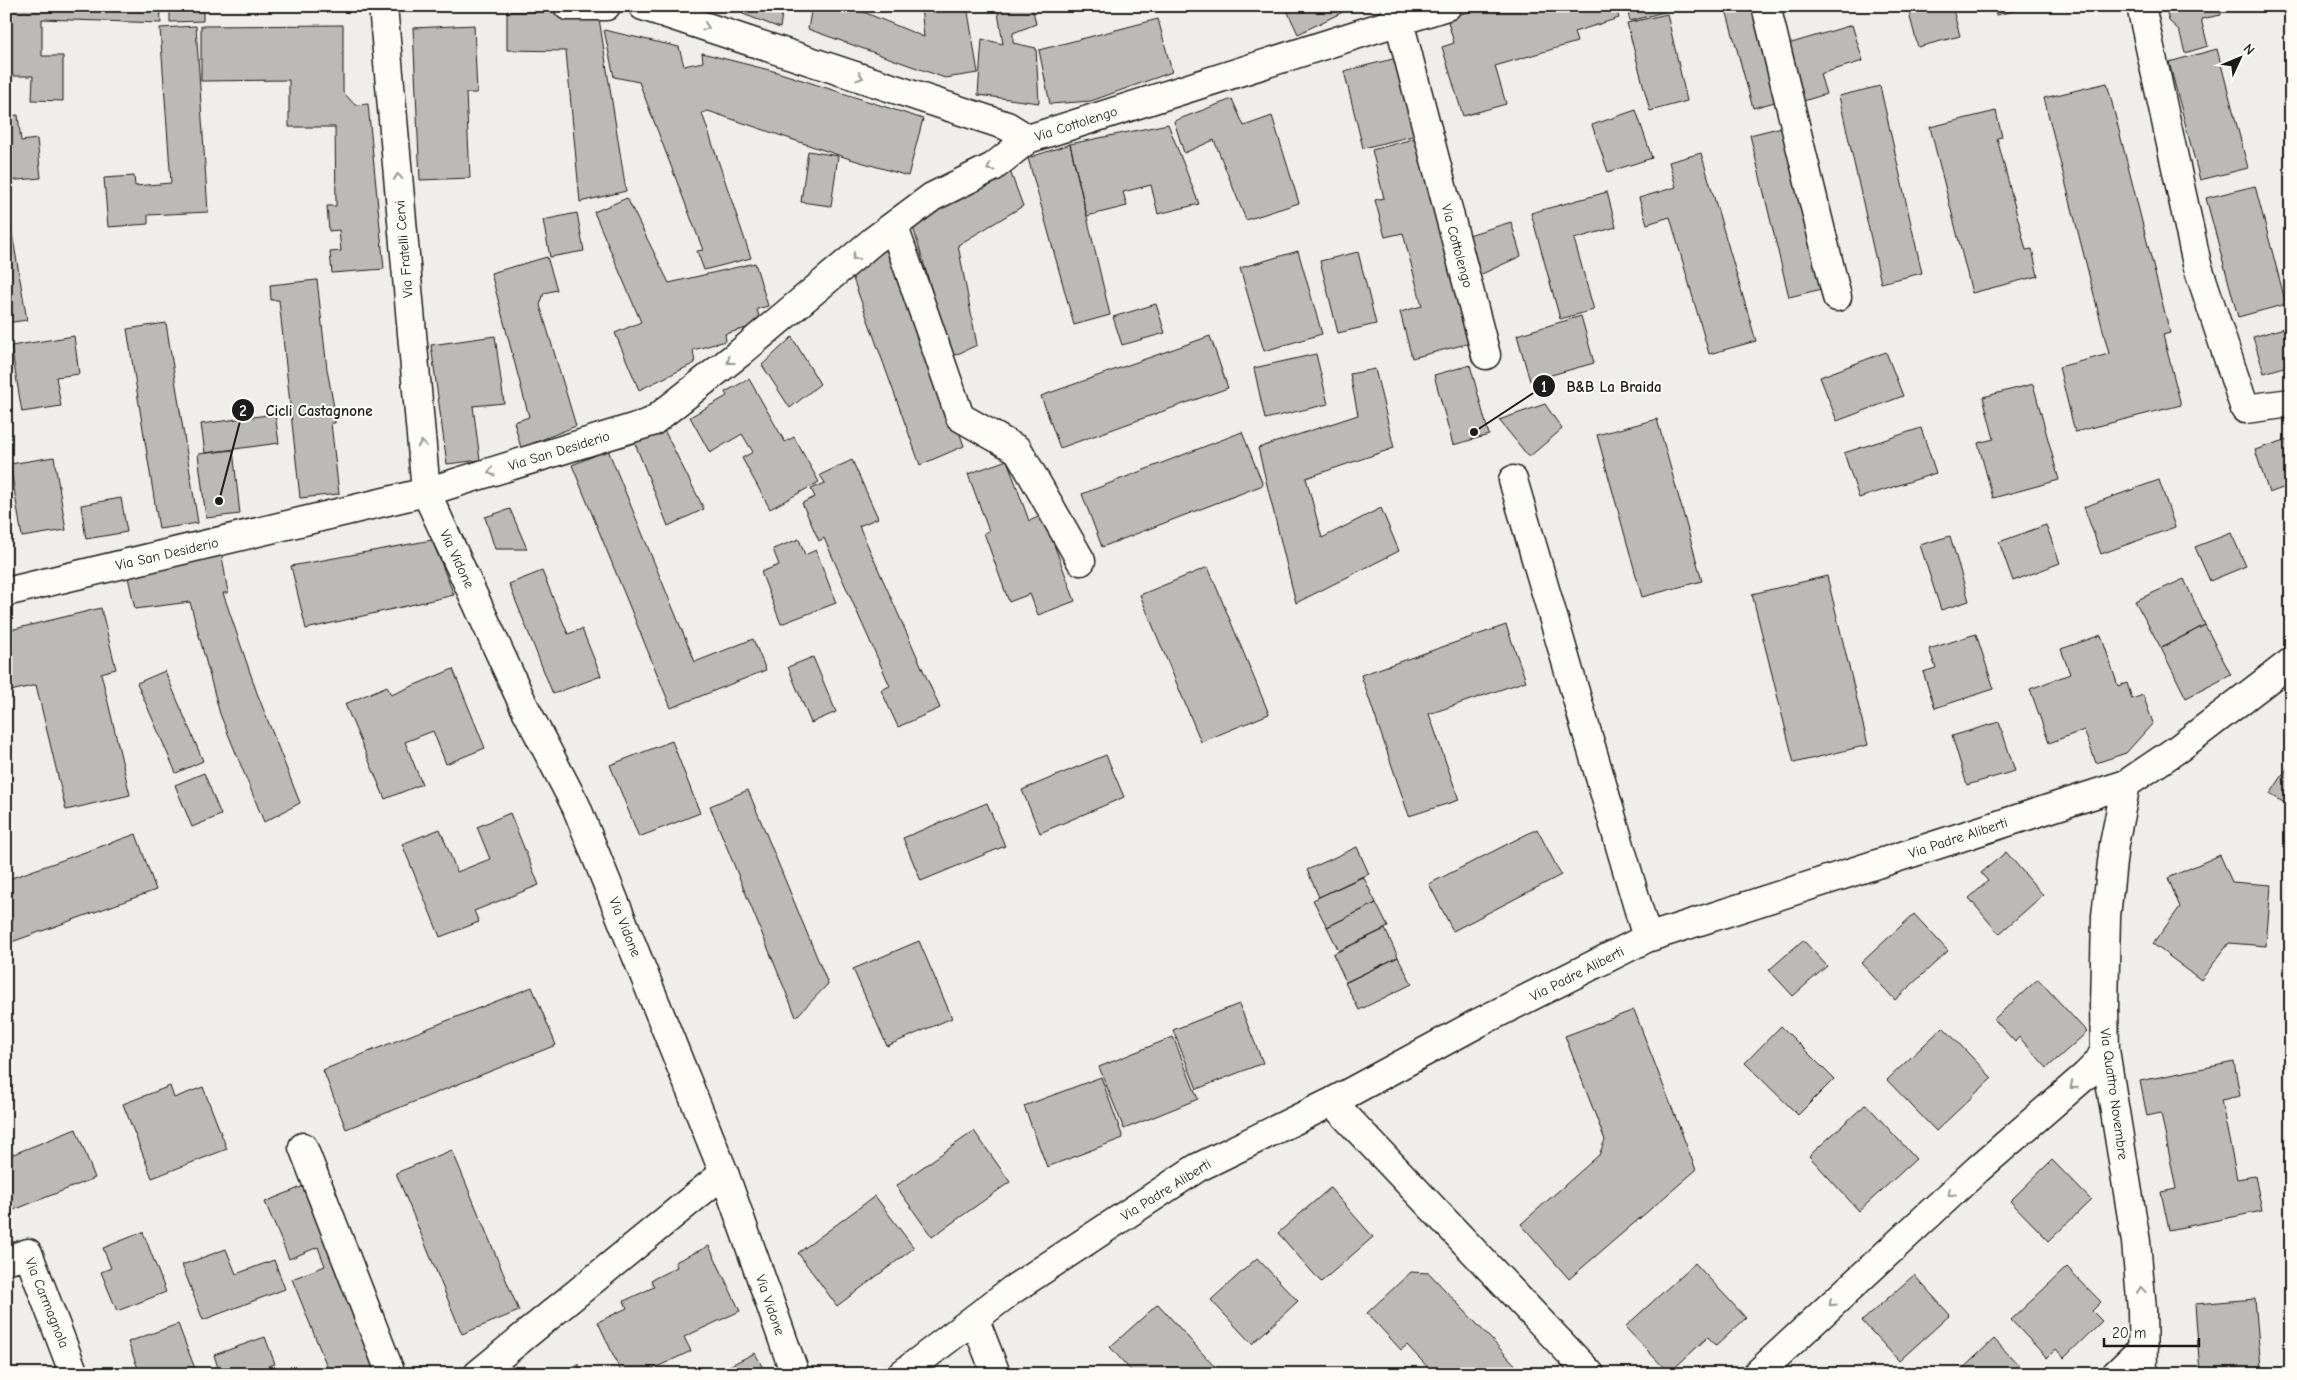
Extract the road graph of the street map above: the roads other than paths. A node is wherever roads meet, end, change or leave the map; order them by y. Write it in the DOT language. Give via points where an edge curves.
graph roads {
  1 [pos="383,6"];
  2 [pos="568,6"];
  3 [pos="606,6"];
  4 [pos="643,6"];
  5 [pos="1447,6"];
  6 [pos="1766,6"];
  7 [pos="2141,6"];
  8 [pos="1397,13"];
  9 [pos="1028,139"];
  10 [pos="894,227"];
  11 [pos="1837,297"];
  12 [pos="1486,355"];
  13 [pos="2291,403"];
  14 [pos="1512,480"];
  15 [pos="426,492"];
  16 [pos="1081,561"];
  17 [pos="6,592"];
  18 [pos="2291,662"];
  19 [pos="2126,784"];
  20 [pos="1647,938"];
  21 [pos="2105,1050"];
  22 [pos="1332,1102"];
  23 [pos="303,1147"];
  24 [pos="724,1173"];
  25 [pos="6,1260"];
  26 [pos="975,1320"];
  27 [pos="2143,1361"];
  28 [pos="74,1374"];
  29 [pos="391,1374"];
  30 [pos="478,1374"];
  31 [pos="795,1374"];
  32 [pos="902,1374"];
  33 [pos="996,1374"];
  34 [pos="1590,1374"];
  35 [pos="1756,1374"];
  36 [pos="2116,1374"];
  15 -- 1 [label="street, Via Fratelli Cervi, one-way"];
  2 -- 3 [label="street"];
  4 -- 9 [label="street, Via Cottolengo, one-way" via="1007,126"];
  5 -- 8 [label="street, Via Cottolengo"];
  6 -- 11 [label="street"];
  7 -- 13 [label="street" via="2197,264 2245,409"];
  8 -- 9 [label="street, Via Cottolengo"];
  8 -- 12 [label="street, Via Cottolengo"];
  9 -- 10 [label="street, Via San Desiderio, one-way" via="993,167 932,197"];
  10 -- 15 [label="street, Via San Desiderio, one-way" via="652,422"];
  10 -- 16 [label="street" via="960,417 1018,450"];
  14 -- 20 [label="street"];
  15 -- 17 [label="street, Via San Desiderio"];
  15 -- 24 [label="street, Via Vidone" via="524,706 576,806"];
  18 -- 19 [label="street, Via Padre Aliberti" via="2179,748"];
  19 -- 20 [label="street, Via Padre Aliberti"];
  19 -- 21 [label="street, Via Quattro Novembre" via="2114,844 2106,916"];
  20 -- 22 [label="street, Via Padre Aliberti" via="1478,1023"];
  27 -- 21 [label="street, Via Quattro Novembre, one-way" via="2136,1242"];
  21 -- 35 [label="street, one-way" via="2086,1075 1971,1175"];
  22 -- 26 [label="street, Via Padre Aliberti" via="1197,1168 1012,1290"];
  22 -- 34 [label="street"];
  23 -- 29 [label="street"];
  24 -- 30 [label="street"];
  24 -- 31 [label="street, Via Vidone"];
  25 -- 28 [label="street, Via Carmagnola" via="28,1252"];
  26 -- 32 [label="street, Via Padre Aliberti"];
  26 -- 33 [label="street"];
  27 -- 36 [label="street"];
}
